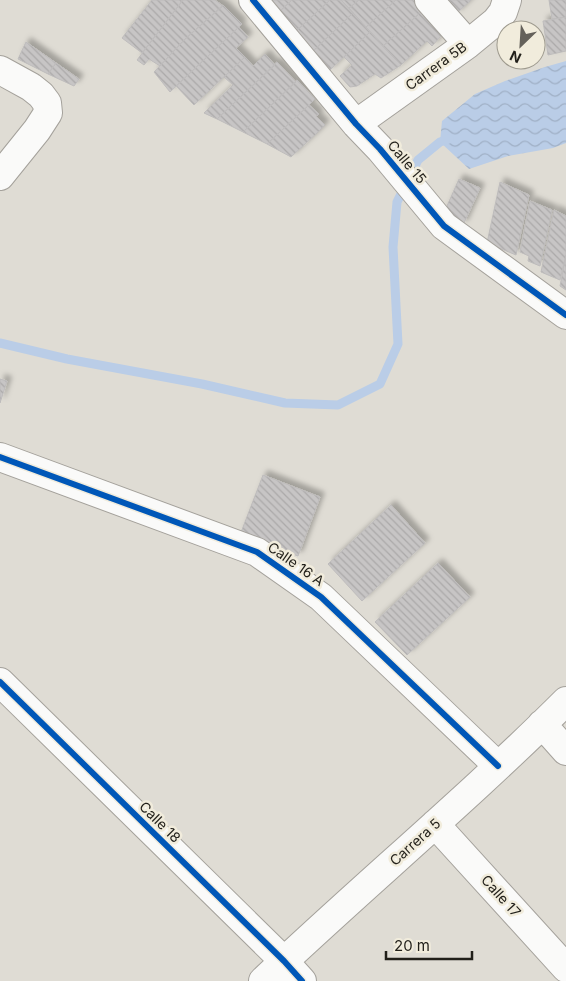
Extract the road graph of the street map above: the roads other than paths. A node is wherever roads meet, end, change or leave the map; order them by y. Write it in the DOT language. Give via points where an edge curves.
graph roads {
  1 [pos="253,0"];
  2 [pos="429,0"];
  3 [pos="507,0"];
  4 [pos="468,44"];
  5 [pos="0,70"];
  6 [pos="356,124"];
  7 [pos="0,176"];
  8 [pos="566,315"];
  9 [pos="0,457"];
  10 [pos="0,682"];
  11 [pos="566,701"];
  12 [pos="542,724"];
  13 [pos="566,751"];
  14 [pos="498,766"];
  15 [pos="435,824"];
  16 [pos="284,961"];
  17 [pos="566,968"];
  18 [pos="263,981"];
  19 [pos="302,981"];
  1 -- 6 [label="street, Calle 15"];
  2 -- 4 [label="street"];
  3 -- 4 [label="street, Carrera 5B" via="504,12"];
  4 -- 6 [label="street, Carrera 5B"];
  5 -- 7 [label="street" via="41,95 47,103 48,113"];
  6 -- 8 [label="street, Calle 15" via="444,226"];
  9 -- 14 [label="street, Calle 16 A" via="257,552 321,597"];
  10 -- 16 [label="street, Calle 18"];
  11 -- 12 [label="street, Carrera 5"];
  12 -- 13 [label="street"];
  12 -- 14 [label="street, Carrera 5"];
  14 -- 15 [label="street, Carrera 5"];
  15 -- 16 [label="street, Carrera 5"];
  15 -- 17 [label="street, Calle 17"];
  16 -- 18 [label="street, Carrera 5"];
  16 -- 19 [label="street, Calle 18"];
}
